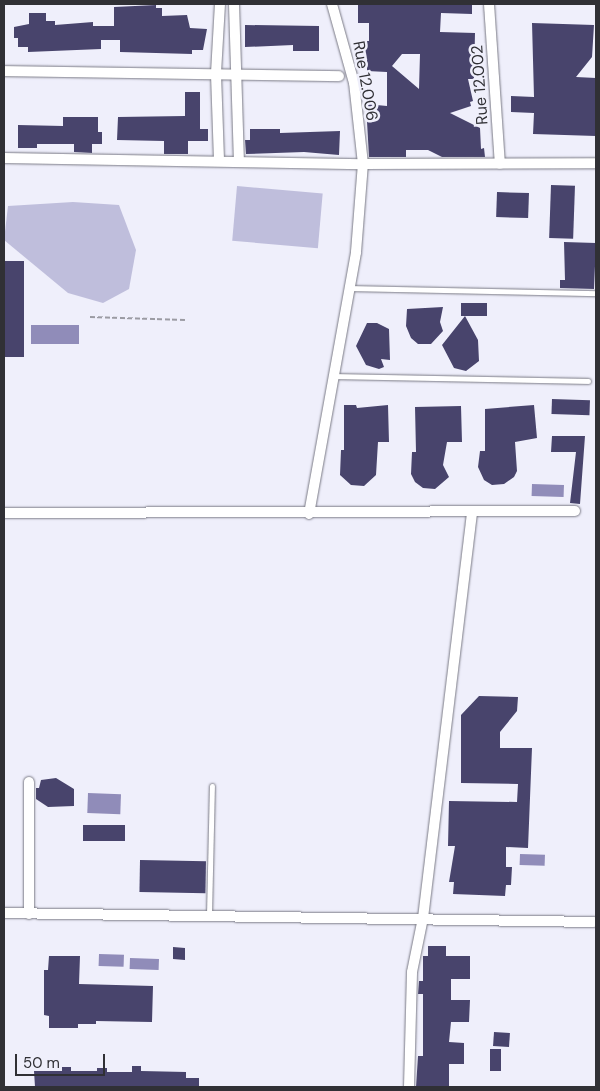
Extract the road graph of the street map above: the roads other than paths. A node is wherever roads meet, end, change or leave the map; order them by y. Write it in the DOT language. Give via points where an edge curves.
graph roads {
  1 [pos="220,4"];
  2 [pos="234,4"];
  3 [pos="332,4"];
  4 [pos="489,4"];
  5 [pos="4,71"];
  6 [pos="216,73"];
  7 [pos="236,74"];
  8 [pos="339,76"];
  9 [pos="4,158"];
  10 [pos="219,160"];
  11 [pos="239,160"];
  12 [pos="596,163"];
  13 [pos="363,164"];
  14 [pos="500,164"];
  15 [pos="349,288"];
  16 [pos="596,293"];
  17 [pos="334,376"];
  18 [pos="588,381"];
  19 [pos="575,511"];
  20 [pos="4,513"];
  21 [pos="472,513"];
  22 [pos="310,514"];
  23 [pos="29,782"];
  24 [pos="212,786"];
  25 [pos="4,913"];
  26 [pos="29,914"];
  27 [pos="209,916"];
  28 [pos="423,918"];
  29 [pos="594,922"];
  30 [pos="409,1087"];
  1 -- 6 [label="street"];
  2 -- 7 [label="street"];
  3 -- 13 [label="street, Rue 12.006" via="349,60"];
  4 -- 14 [label="street, Rue 12.002"];
  5 -- 6 [label="street"];
  6 -- 7 [label="street"];
  6 -- 10 [label="street"];
  7 -- 8 [label="street"];
  7 -- 11 [label="street"];
  9 -- 10 [label="street"];
  10 -- 11 [label="street"];
  11 -- 13 [label="street"];
  12 -- 14 [label="street"];
  13 -- 14 [label="street"];
  13 -- 15 [label="street, Rue 12.006"];
  15 -- 16 [label="lane"];
  15 -- 17 [label="street, Rue 12.006"];
  17 -- 18 [label="lane"];
  17 -- 22 [label="street, Rue 12.006"];
  19 -- 21 [label="street"];
  20 -- 22 [label="street"];
  21 -- 22 [label="street"];
  21 -- 28 [label="street"];
  23 -- 26 [label="street"];
  24 -- 27 [label="lane"];
  25 -- 26 [label="street"];
  26 -- 27 [label="street"];
  27 -- 28 [label="street"];
  28 -- 29 [label="street"];
  28 -- 30 [label="street" via="412,972"];
}
